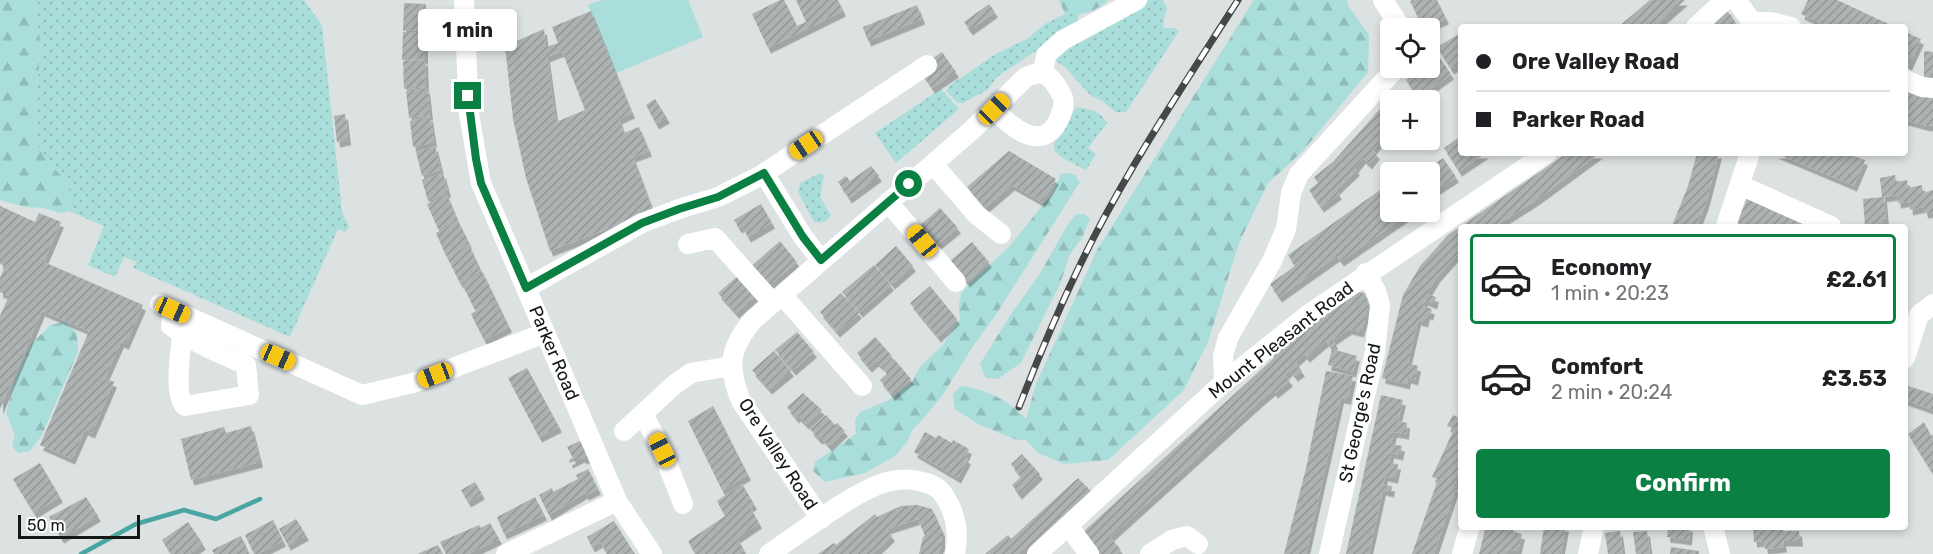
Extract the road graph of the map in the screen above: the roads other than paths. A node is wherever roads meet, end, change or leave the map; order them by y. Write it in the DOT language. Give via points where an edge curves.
graph roads {
  1 [pos="464,0"];
  2 [pos="1137,0"];
  3 [pos="1383,0"];
  4 [pos="1725,0"];
  5 [pos="1736,0"];
  6 [pos="1395,18"];
  7 [pos="1699,24"];
  8 [pos="1753,24"];
  9 [pos="1778,24"];
  10 [pos="927,65"];
  11 [pos="1042,73"];
  12 [pos="1387,78"];
  13 [pos="1908,81"];
  14 [pos="1933,88"];
  15 [pos="994,109"];
  16 [pos="1542,156"];
  17 [pos="1749,156"];
  18 [pos="933,164"];
  19 [pos="764,173"];
  20 [pos="1740,185"];
  21 [pos="888,202"];
  22 [pos="1727,224"];
  23 [pos="1827,224"];
  24 [pos="1001,234"];
  25 [pos="688,244"];
  26 [pos="821,260"];
  27 [pos="1366,273"];
  28 [pos="956,282"];
  29 [pos="526,288"];
  30 [pos="778,299"];
  31 [pos="1933,304"];
  32 [pos="545,333"];
  33 [pos="182,334"];
  34 [pos="1908,349"];
  35 [pos="731,366"];
  36 [pos="1224,382"];
  37 [pos="862,386"];
  38 [pos="643,414"];
  39 [pos="624,431"];
  40 [pos="617,501"];
  41 [pos="683,504"];
  42 [pos="821,519"];
  43 [pos="1068,527"];
  44 [pos="1469,530"];
  45 [pos="1593,530"];
  46 [pos="1714,530"];
  47 [pos="1198,544"];
  48 [pos="506,554"];
  49 [pos="652,554"];
  50 [pos="770,554"];
  51 [pos="955,554"];
  52 [pos="1037,554"];
  53 [pos="1089,554"];
  54 [pos="1150,554"];
  55 [pos="1329,554"];
  56 [pos="1462,554"];
  57 [pos="1588,554"];
  58 [pos="1720,554"];
  1 -- 29 [label="street, Parker Road" via="469,114 476,159 487,200"];
  2 -- 11 [label="street" via="1063,40 1047,54"];
  3 -- 6 [label="street"];
  4 -- 7 [label="street"];
  5 -- 8 [label="street"];
  8 -- 9 [label="street"];
  10 -- 19 [label="street"];
  11 -- 15 [label="street" via="1026,77"];
  11 -- 15 [label="street" via="1053,80 1063,98 1063,110 1046,134 1033,137 1016,129"];
  12 -- 36 [label="street" via="1299,174 1291,194 1286,230 1228,338 1222,356"];
  13 -- 14 [label="street"];
  15 -- 18 [label="street"];
  16 -- 27 [label="street, Mount Pleasant Road"];
  17 -- 20 [label="street"];
  18 -- 21 [label="street"];
  18 -- 24 [label="street" via="977,215"];
  19 -- 26 [label="street"];
  19 -- 29 [label="street" via="718,197 642,223"];
  20 -- 22 [label="street"];
  20 -- 23 [label="street"];
  21 -- 26 [label="street"];
  21 -- 28 [label="street"];
  25 -- 30 [label="street" via="716,238"];
  26 -- 30 [label="street"];
  27 -- 36 [label="street, Mount Pleasant Road"];
  27 -- 55 [label="street, St George's Road" via="1380,305 1375,352"];
  29 -- 32 [label="street, Parker Road"];
  30 -- 35 [label="street" via="740,336"];
  30 -- 37 [label="street"];
  31 -- 34 [label="street" via="1919,315"];
  32 -- 33 [label="street" via="413,383 362,395 167,307 171,326"];
  32 -- 40 [label="street, Parker Road"];
  35 -- 38 [label="street" via="691,373"];
  35 -- 42 [label="street, Ore Valley Road" via="741,401"];
  36 -- 43 [label="street, Mount Pleasant Road"];
  38 -- 39 [label="street"];
  38 -- 41 [label="street"];
  40 -- 48 [label="street"];
  40 -- 49 [label="street, Parker Road"];
  42 -- 50 [label="street"];
  42 -- 51 [label="street" via="890,481 919,481 943,493 952,508 957,528"];
  43 -- 52 [label="street, Mount Pleasant Road"];
  43 -- 53 [label="street"];
  44 -- 56 [label="street"];
  45 -- 57 [label="street"];
  46 -- 58 [label="street"];
  47 -- 54 [label="street" via="1187,536"];
}
